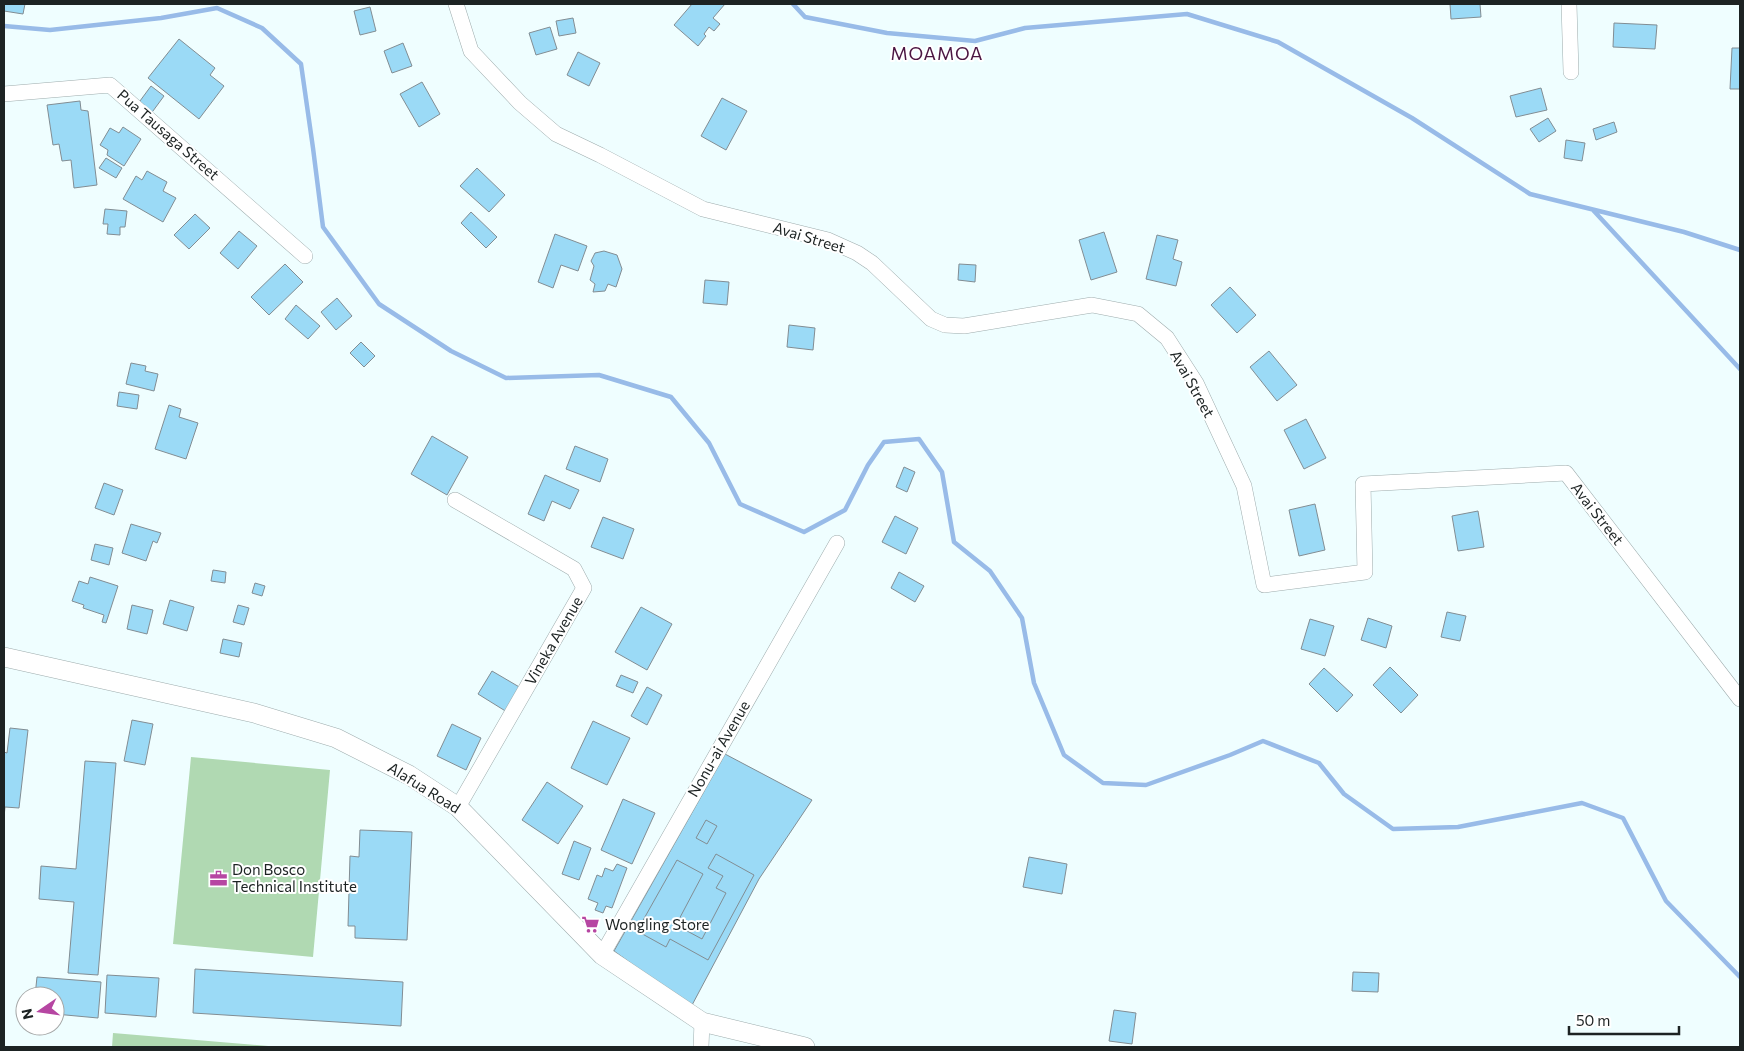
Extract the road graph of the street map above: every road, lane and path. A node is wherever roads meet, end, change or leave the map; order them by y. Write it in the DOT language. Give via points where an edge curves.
graph roads {
  1 [pos="456,4"];
  2 [pos="1569,4"];
  3 [pos="1571,72"];
  4 [pos="4,94"];
  5 [pos="305,256"];
  6 [pos="455,500"];
  7 [pos="837,543"];
  8 [pos="4,657"];
  9 [pos="1740,699"];
  10 [pos="458,807"];
  11 [pos="602,955"];
  12 [pos="702,1022"];
  13 [pos="701,1047"];
  14 [pos="805,1047"];
  1 -- 9 [label="street, Avai Street" via="471,51 520,103 556,134 702,208 828,240 857,253 872,263 931,319 945,325 964,326 1092,305 1138,314 1166,338 1196,383 1244,486 1264,585 1365,572 1363,484 1566,473"];
  2 -- 3 [label="street"];
  4 -- 5 [label="street, Pua Tausaga Street" via="110,85"];
  6 -- 10 [label="street, Vineka Avenue" via="574,569 584,588"];
  7 -- 11 [label="street, Nonu-ai Avenue"];
  8 -- 10 [label="street, Alafua Road" via="254,713 336,738 409,775"];
  10 -- 11 [label="street, Alafua Road"];
  11 -- 12 [label="street, Alafua Road"];
  12 -- 13 [label="street"];
  12 -- 14 [label="street, Alafua Road"];
}
